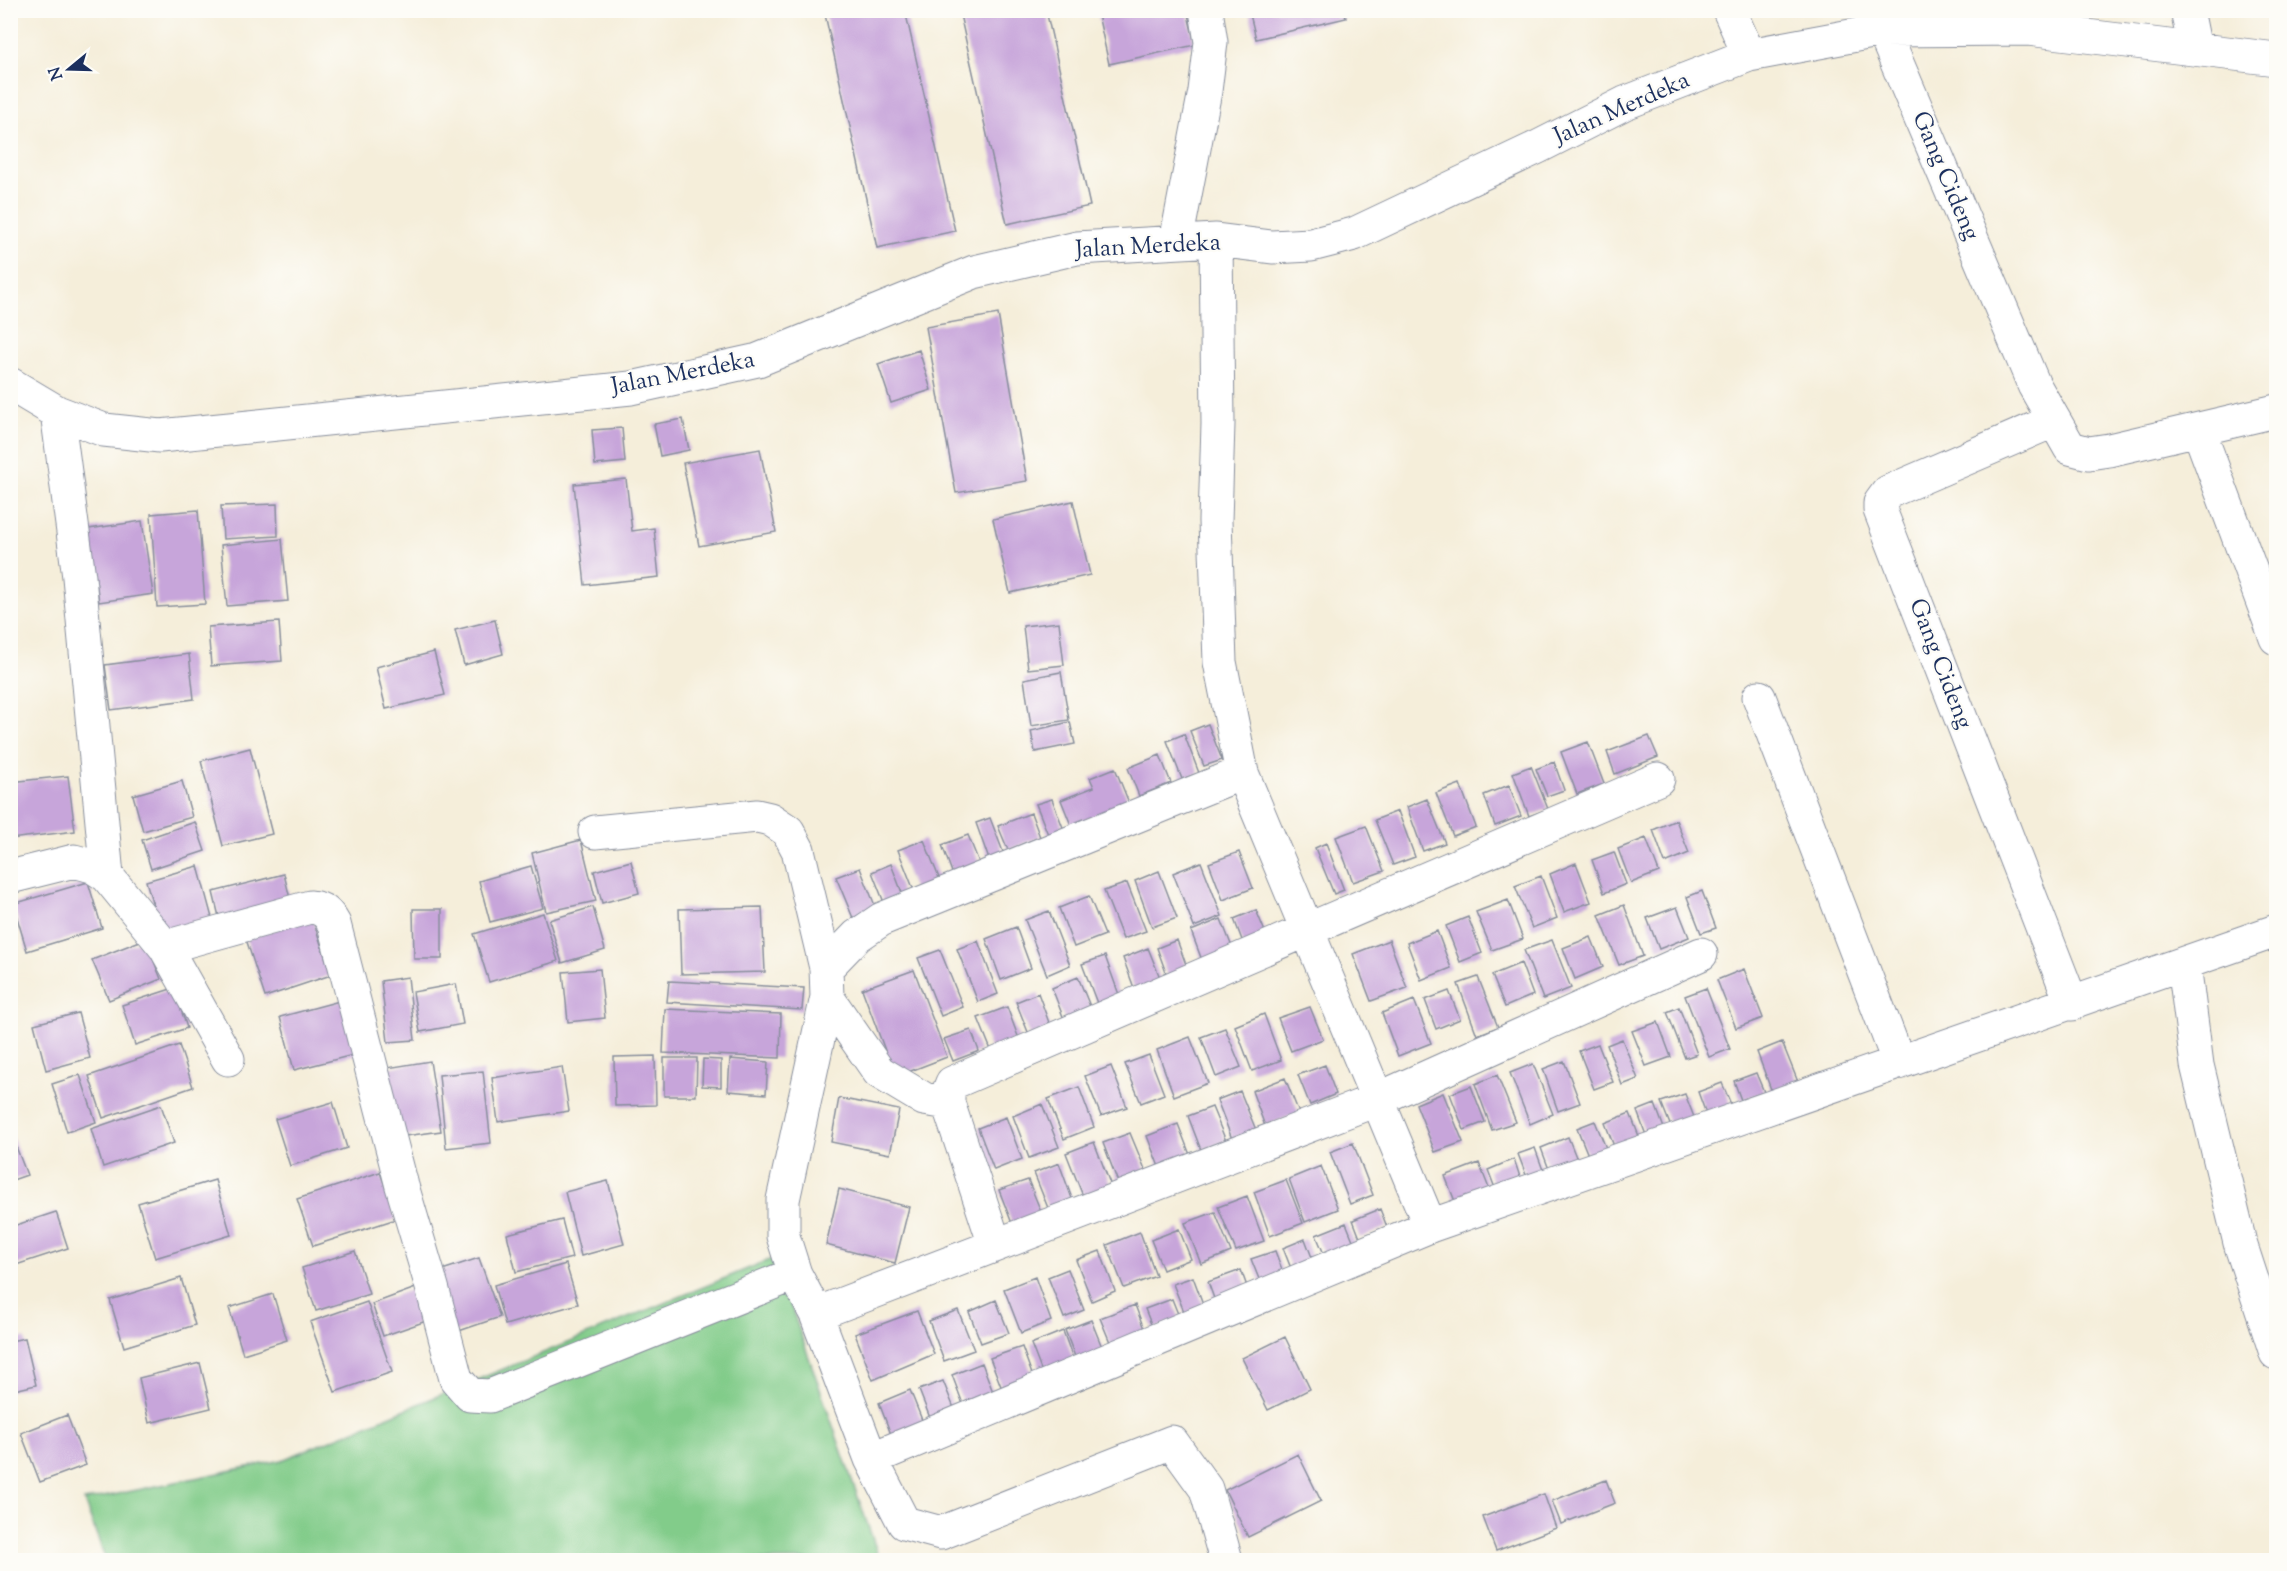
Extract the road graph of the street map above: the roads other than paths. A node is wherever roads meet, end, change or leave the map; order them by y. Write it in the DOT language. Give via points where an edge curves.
graph roads {
  1 [pos="1206,10"];
  2 [pos="1729,10"];
  3 [pos="2187,10"];
  4 [pos="2010,20"];
  5 [pos="1883,30"];
  6 [pos="2195,49"];
  7 [pos="1749,55"];
  8 [pos="2277,59"];
  9 [pos="1216,240"];
  10 [pos="1176,242"];
  11 [pos="10,384"];
  12 [pos="2277,411"];
  13 [pos="57,412"];
  14 [pos="2053,421"];
  15 [pos="2199,431"];
  16 [pos="2277,638"];
  17 [pos="1759,697"];
  18 [pos="1242,773"];
  19 [pos="1658,778"];
  20 [pos="595,832"];
  21 [pos="107,876"];
  22 [pos="10,878"];
  23 [pos="1307,928"];
  24 [pos="2277,931"];
  25 [pos="165,947"];
  26 [pos="1701,954"];
  27 [pos="2184,964"];
  28 [pos="827,982"];
  29 [pos="2072,1004"];
  30 [pos="228,1059"];
  31 [pos="1899,1063"];
  32 [pos="1376,1100"];
  33 [pos="948,1103"];
  34 [pos="1430,1226"];
  35 [pos="995,1245"];
  36 [pos="795,1274"];
  37 [pos="816,1314"];
  38 [pos="2277,1353"];
  39 [pos="871,1460"];
  40 [pos="1226,1560"];
  1 -- 10 [label="street" via="1211,42 1205,91"];
  2 -- 7 [label="street"];
  3 -- 6 [label="street"];
  4 -- 5 [label="street, Jalan Merdeka"];
  4 -- 6 [label="street, Jalan Merdeka" via="2028,29"];
  5 -- 7 [label="street, Jalan Merdeka"];
  5 -- 14 [label="street, Gang Cideng" via="2034,385"];
  6 -- 8 [label="street, Jalan Merdeka"];
  7 -- 9 [label="street, Jalan Merdeka" via="1625,103 1354,234 1311,245 1272,247"];
  9 -- 10 [label="street, Jalan Merdeka"];
  9 -- 18 [label="street" via="1215,521 1220,662"];
  10 -- 13 [label="street, Jalan Merdeka" via="1077,248 974,272 758,360 631,388 160,436 104,430"];
  11 -- 13 [label="street, Jalan Merdeka"];
  12 -- 15 [label="street, Gang Cideng"];
  13 -- 21 [label="street" via="79,577"];
  14 -- 15 [label="street, Gang Cideng" via="2070,448 2089,453"];
  14 -- 29 [label="street, Gang Cideng" via="1888,492 1880,510"];
  15 -- 16 [label="street"];
  17 -- 31 [label="street"];
  18 -- 23 [label="street"];
  18 -- 28 [label="street" via="882,919 857,936"];
  19 -- 23 [label="street"];
  20 -- 28 [label="street" via="757,816 770,819 788,831 798,850"];
  21 -- 22 [label="street" via="74,861"];
  21 -- 25 [label="street"];
  23 -- 32 [label="street"];
  23 -- 33 [label="street" via="969,1074 952,1083"];
  24 -- 27 [label="street"];
  25 -- 30 [label="street"];
  25 -- 36 [label="street" via="310,907 328,914 334,924 456,1379 470,1395 490,1396"];
  26 -- 32 [label="street"];
  27 -- 29 [label="street"];
  27 -- 38 [label="street" via="2197,1065 2240,1243"];
  28 -- 33 [label="street" via="879,1072 924,1099"];
  28 -- 36 [label="street" via="783,1200 783,1236"];
  29 -- 31 [label="street"];
  31 -- 34 [label="street"];
  32 -- 34 [label="street"];
  32 -- 35 [label="street"];
  33 -- 35 [label="street"];
  34 -- 39 [label="street"];
  35 -- 37 [label="street"];
  36 -- 37 [label="street"];
  37 -- 39 [label="street"];
  39 -- 40 [label="street" via="904,1523 941,1533 1172,1442 1206,1489"];
}
